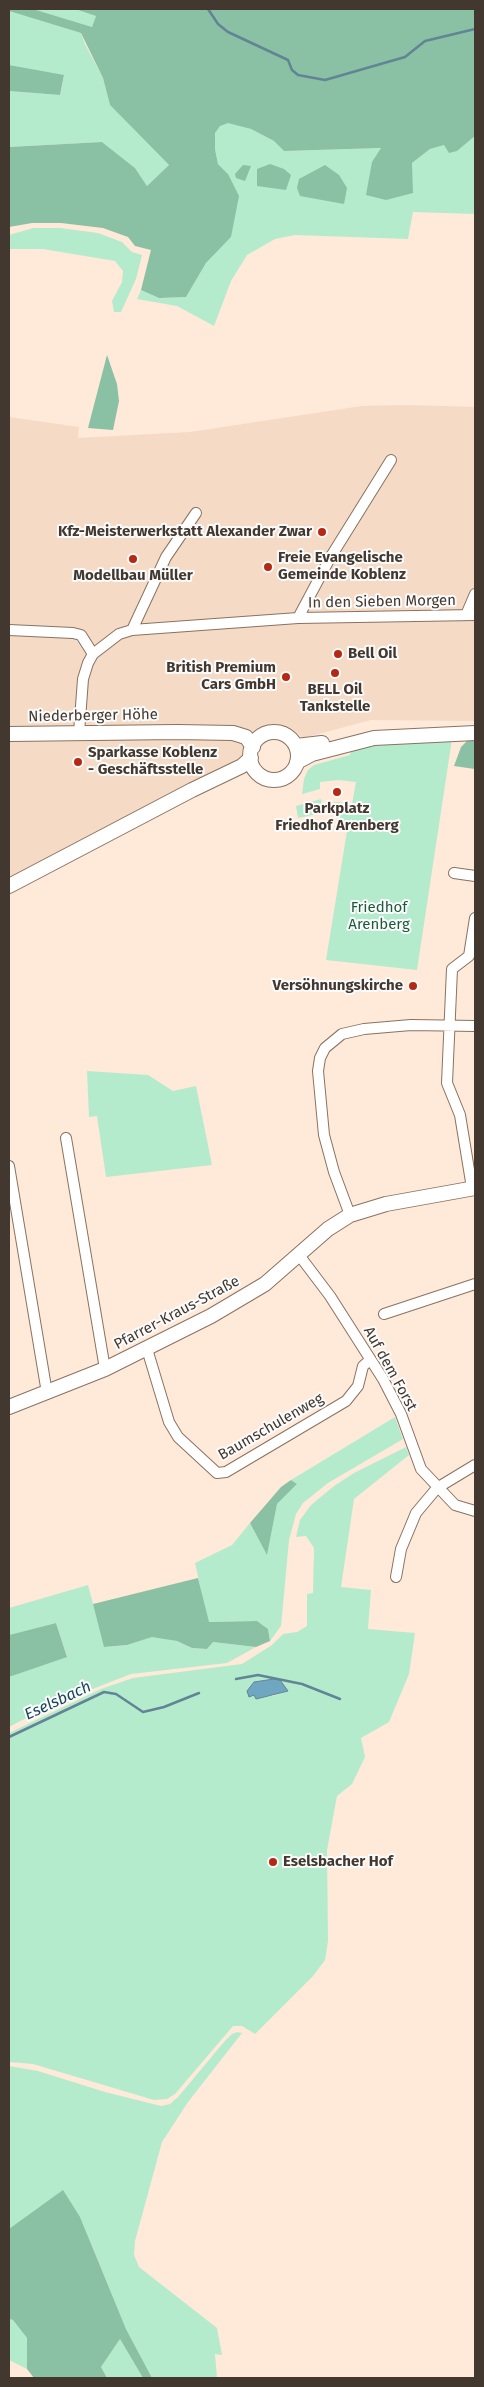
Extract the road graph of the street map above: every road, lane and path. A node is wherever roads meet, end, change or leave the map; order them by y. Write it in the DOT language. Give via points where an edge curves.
graph roads {
  1 [pos="391,460"];
  2 [pos="196,513"];
  3 [pos="475,594"];
  4 [pos="471,615"];
  5 [pos="298,618"];
  6 [pos="9,630"];
  7 [pos="132,630"];
  8 [pos="93,654"];
  9 [pos="475,726"];
  10 [pos="177,732"];
  11 [pos="79,733"];
  12 [pos="475,733"];
  13 [pos="9,734"];
  14 [pos="263,736"];
  15 [pos="296,746"];
  16 [pos="252,752"];
  17 [pos="297,762"];
  18 [pos="257,773"];
  19 [pos="182,797"];
  20 [pos="454,873"];
  21 [pos="475,876"];
  22 [pos="9,886"];
  23 [pos="475,918"];
  24 [pos="449,1026"];
  25 [pos="475,1026"];
  26 [pos="66,1138"];
  27 [pos="9,1169"];
  28 [pos="474,1188"];
  29 [pos="350,1215"];
  30 [pos="299,1256"];
  31 [pos="475,1284"];
  32 [pos="384,1314"];
  33 [pos="147,1348"];
  34 [pos="370,1360"];
  35 [pos="105,1369"];
  36 [pos="47,1393"];
  37 [pos="9,1407"];
  38 [pos="475,1465"];
  39 [pos="438,1488"];
  40 [pos="475,1512"];
  41 [pos="396,1578"];
  1 -- 5 [label="street, In den Sieben Morgen" via="330,558"];
  2 -- 7 [label="street" via="166,557"];
  3 -- 4 [label="street, In den Sieben Morgen"];
  4 -- 5 [label="street, In den Sieben Morgen"];
  5 -- 7 [label="street, In den Sieben Morgen"];
  6 -- 8 [label="street" via="81,635"];
  7 -- 8 [label="street, In den Sieben Morgen" via="119,634"];
  8 -- 11 [label="street" via="83,679"];
  9 -- 15 [label="street" via="385,731"];
  10 -- 11 [label="street, Niederberger Höhe"];
  10 -- 14 [label="street, Niederberger Höhe" via="230,726"];
  10 -- 16 [label="street, Niederberger Höhe" via="237,734 246,737"];
  11 -- 13 [label="street, Niederberger Höhe"];
  12 -- 17 [label="street" via="374,738 312,754"];
  14 -- 15 [label="street" via="274,732 284,735"];
  14 -- 16 [label="street"];
  15 -- 17 [label="street"];
  16 -- 18 [label="street"];
  16 -- 19 [label="street" via="242,766"];
  17 -- 18 [label="street" via="283,778 270,780"];
  18 -- 19 [label="street"];
  19 -- 22 [label="street"];
  20 -- 21 [label="street"];
  23 -- 24 [label="street" via="469,956 452,969"];
  24 -- 25 [label="street"];
  24 -- 28 [label="street" via="447,1083 460,1116"];
  24 -- 29 [label="street" via="402,1026 352,1032 336,1038 322,1053 318,1077 324,1134"];
  26 -- 35 [label="street, Pfarrer-Kraus-Straße"];
  27 -- 36 [label="street"];
  28 -- 29 [label="street, Pfarrer-Kraus-Straße" via="386,1204"];
  29 -- 30 [label="street, Pfarrer-Kraus-Straße" via="328,1229"];
  30 -- 33 [label="street, Pfarrer-Kraus-Straße" via="254,1291"];
  30 -- 34 [label="street, Auf dem Forst" via="330,1296"];
  31 -- 32 [label="street"];
  33 -- 34 [label="street, Baumschulenweg" via="174,1430 217,1473 226,1472 346,1402 358,1386 363,1366"];
  33 -- 35 [label="street, Pfarrer-Kraus-Straße"];
  34 -- 39 [label="street, Auf dem Forst" via="396,1402 421,1469"];
  35 -- 36 [label="street, Pfarrer-Kraus-Straße"];
  36 -- 37 [label="street, Pfarrer-Kraus-Straße"];
  38 -- 39 [label="street"];
  39 -- 40 [label="street, Auf dem Forst" via="456,1505"];
  39 -- 41 [label="street" via="416,1513 407,1530"];
}
